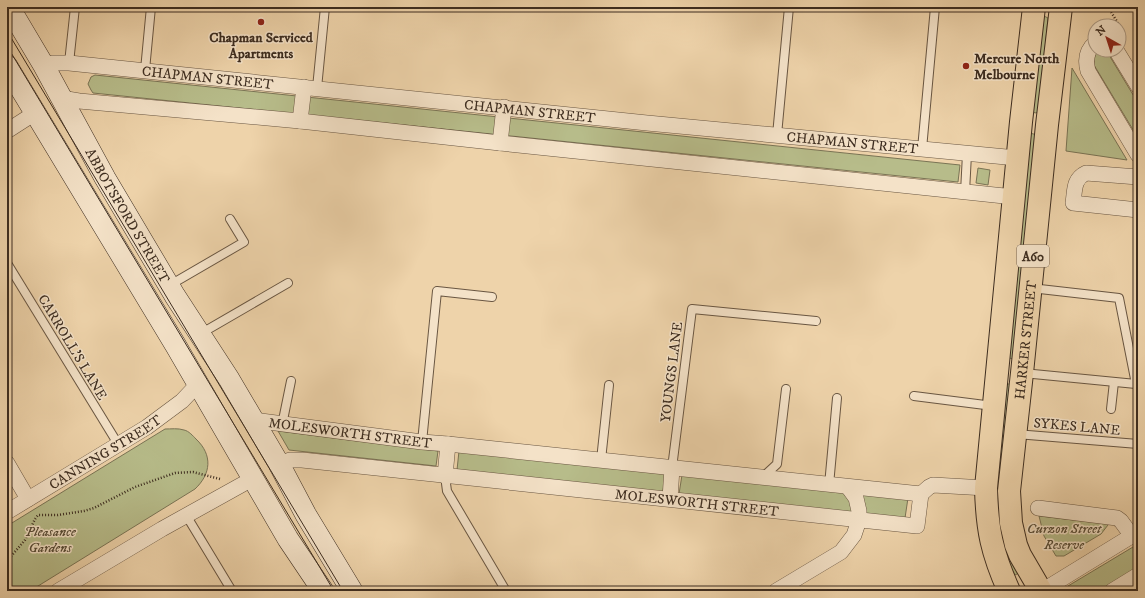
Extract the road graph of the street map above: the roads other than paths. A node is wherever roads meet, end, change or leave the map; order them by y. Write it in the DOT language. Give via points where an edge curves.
graph roads {
  1 [pos="9,7"];
  2 [pos="74,7"];
  3 [pos="151,7"];
  4 [pos="325,7"];
  5 [pos="789,7"];
  6 [pos="930,7"];
  7 [pos="1061,7"];
  8 [pos="1032,12"];
  9 [pos="1087,58"];
  10 [pos="1121,58"];
  11 [pos="69,63"];
  12 [pos="44,66"];
  13 [pos="145,70"];
  14 [pos="10,79"];
  15 [pos="1138,86"];
  16 [pos="310,87"];
  17 [pos="61,98"];
  18 [pos="504,107"];
  19 [pos="35,113"];
  20 [pos="300,121"];
  21 [pos="1021,122"];
  22 [pos="1047,125"];
  23 [pos="7,131"];
  24 [pos="777,135"];
  25 [pos="500,143"];
  26 [pos="922,149"];
  27 [pos="967,154"];
  28 [pos="1138,155"];
  29 [pos="1017,158"];
  30 [pos="1138,177"];
  31 [pos="965,192"];
  32 [pos="1014,197"];
  33 [pos="1138,210"];
  34 [pos="230,219"];
  35 [pos="7,263"];
  36 [pos="288,283"];
  37 [pos="169,286"];
  38 [pos="1030,288"];
  39 [pos="492,297"];
  40 [pos="816,321"];
  41 [pos="200,334"];
  42 [pos="998,371"];
  43 [pos="1022,373"];
  44 [pos="291,381"];
  45 [pos="1114,382"];
  46 [pos="198,384"];
  47 [pos="609,385"];
  48 [pos="786,389"];
  49 [pos="914,396"];
  50 [pos="837,398"];
  51 [pos="993,406"];
  52 [pos="1111,409"];
  53 [pos="253,420"];
  54 [pos="282,425"];
  55 [pos="225,430"];
  56 [pos="1015,434"];
  57 [pos="422,442"];
  58 [pos="118,444"];
  59 [pos="448,444"];
  60 [pos="1138,444"];
  61 [pos="601,460"];
  62 [pos="7,463"];
  63 [pos="279,464"];
  64 [pos="672,468"];
  65 [pos="445,476"];
  66 [pos="762,478"];
  67 [pos="252,479"];
  68 [pos="829,485"];
  69 [pos="848,487"];
  70 [pos="986,488"];
  71 [pos="921,494"];
  72 [pos="28,499"];
  73 [pos="670,499"];
  74 [pos="1038,508"];
  75 [pos="7,512"];
  76 [pos="186,515"];
  77 [pos="859,520"];
  78 [pos="1135,534"];
  79 [pos="1138,576"];
  80 [pos="58,591"];
  81 [pos="232,591"];
  82 [pos="323,591"];
  83 [pos="352,591"];
  84 [pos="506,591"];
  85 [pos="776,591"];
  86 [pos="1009,591"];
  87 [pos="1041,591"];
  88 [pos="1112,591"];
  1 -- 12 [label="street, ABBOTSFORD STREET"];
  2 -- 11 [label="lane"];
  3 -- 13 [label="lane"];
  4 -- 16 [label="lane"];
  5 -- 24 [label="lane"];
  6 -- 26 [label="lane" via="935,7"];
  7 -- 22 [label="highway, HARKER STREET / A60"];
  8 -- 21 [label="highway, HARKER STREET / A60"];
  9 -- 28 [label="street" via="1088,71"];
  10 -- 15 [label="street"];
  11 -- 12 [label="street, CHAPMAN STREET" via="52,63"];
  11 -- 13 [label="street, CHAPMAN STREET"];
  12 -- 14 [label="street"];
  12 -- 17 [label="street, ABBOTSFORD STREET"];
  13 -- 16 [label="street, CHAPMAN STREET"];
  14 -- 19 [label="street, ABBOTSFORD STREET"];
  16 -- 18 [label="street, CHAPMAN STREET"];
  16 -- 20 [label="street"];
  17 -- 19 [label="street"];
  17 -- 20 [label="street"];
  17 -- 37 [label="street, ABBOTSFORD STREET"];
  18 -- 24 [label="street, CHAPMAN STREET"];
  18 -- 25 [label="street"];
  19 -- 23 [label="street"];
  19 -- 46 [label="street, ABBOTSFORD STREET"];
  20 -- 25 [label="street"];
  21 -- 22 [label="highway"];
  21 -- 29 [label="highway, HARKER STREET / A60"];
  22 -- 38 [label="highway, HARKER STREET / A60"];
  24 -- 26 [label="street, CHAPMAN STREET"];
  25 -- 31 [label="street"];
  26 -- 27 [label="street, CHAPMAN STREET"];
  27 -- 29 [label="street, CHAPMAN STREET"];
  27 -- 31 [label="lane"];
  29 -- 32 [label="highway, HARKER STREET / A60"];
  30 -- 33 [label="street" via="1086,173 1076,182 1073,203"];
  31 -- 32 [label="street"];
  32 -- 42 [label="highway, HARKER STREET / A60"];
  34 -- 37 [label="lane" via="244,242"];
  35 -- 58 [label="lane, CARROLL'S LANE"];
  36 -- 41 [label="lane"];
  37 -- 41 [label="street, ABBOTSFORD STREET"];
  38 -- 43 [label="highway, HARKER STREET / A60"];
  38 -- 45 [label="lane" via="1119,298 1136,384"];
  39 -- 57 [label="lane" via="436,291"];
  40 -- 64 [label="lane, YOUNGS LANE" via="692,308"];
  41 -- 53 [label="street, ABBOTSFORD STREET"];
  42 -- 43 [label="highway"];
  42 -- 51 [label="highway, HARKER STREET / A60"];
  43 -- 45 [label="lane"];
  43 -- 56 [label="highway, HARKER STREET / A60"];
  44 -- 54 [label="lane"];
  45 -- 52 [label="lane"];
  46 -- 55 [label="street, ABBOTSFORD STREET"];
  46 -- 58 [label="street, CANNING STREET" via="171,410"];
  47 -- 61 [label="lane"];
  48 -- 66 [label="lane" via="777,464"];
  49 -- 51 [label="lane"];
  50 -- 68 [label="lane"];
  51 -- 70 [label="highway, HARKER STREET / A60"];
  53 -- 54 [label="street, MOLESWORTH STREET"];
  53 -- 55 [label="street"];
  53 -- 63 [label="street, ABBOTSFORD STREET"];
  54 -- 57 [label="street, MOLESWORTH STREET"];
  55 -- 67 [label="street, ABBOTSFORD STREET"];
  56 -- 60 [label="lane, SYKES LANE"];
  56 -- 87 [label="highway, HARKER STREET / A60" via="1010,473 1011,523 1020,555"];
  57 -- 59 [label="street, MOLESWORTH STREET"];
  58 -- 72 [label="street, CANNING STREET"];
  59 -- 61 [label="street, MOLESWORTH STREET"];
  59 -- 65 [label="street, MOLESWORTH STREET"];
  61 -- 64 [label="street, MOLESWORTH STREET"];
  62 -- 72 [label="street"];
  63 -- 65 [label="street, MOLESWORTH STREET" via="290,460 302,460"];
  63 -- 67 [label="street"];
  63 -- 83 [label="street, ABBOTSFORD STREET" via="306,515"];
  64 -- 66 [label="street, MOLESWORTH STREET"];
  64 -- 73 [label="street"];
  65 -- 73 [label="street, MOLESWORTH STREET"];
  65 -- 84 [label="lane" via="447,491"];
  66 -- 68 [label="street, MOLESWORTH STREET"];
  67 -- 76 [label="street"];
  67 -- 82 [label="street, ABBOTSFORD STREET"];
  68 -- 69 [label="street, MOLESWORTH STREET"];
  69 -- 71 [label="street, MOLESWORTH STREET"];
  69 -- 77 [label="street" via="858,502"];
  70 -- 71 [label="street" via="934,485"];
  70 -- 86 [label="highway, A60" via="991,545"];
  71 -- 77 [label="street, MOLESWORTH STREET" via="917,526"];
  72 -- 75 [label="street, CANNING STREET"];
  73 -- 77 [label="street, MOLESWORTH STREET"];
  74 -- 78 [label="street" via="1116,518"];
  76 -- 80 [label="street"];
  76 -- 81 [label="lane"];
  77 -- 85 [label="street" via="854,535 841,552"];
  78 -- 87 [label="street"];
  79 -- 88 [label="street"];
}
